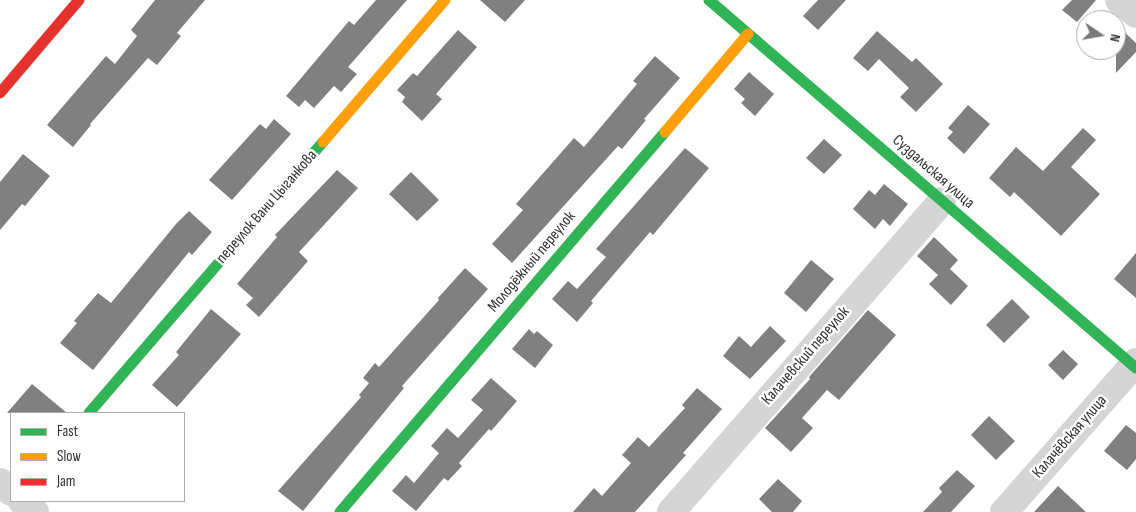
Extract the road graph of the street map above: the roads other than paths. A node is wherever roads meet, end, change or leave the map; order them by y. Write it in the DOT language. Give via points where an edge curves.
graph roads {
  1 [pos="79,0"];
  2 [pos="445,0"];
  3 [pos="709,0"];
  4 [pos="1119,0"];
  5 [pos="1136,14"];
  6 [pos="748,34"];
  7 [pos="0,93"];
  8 [pos="942,201"];
  9 [pos="1135,365"];
  10 [pos="90,412"];
  11 [pos="0,482"];
  12 [pos="10,491"];
  13 [pos="12,502"];
  14 [pos="23,502"];
  15 [pos="4,512"];
  16 [pos="35,512"];
  17 [pos="340,512"];
  18 [pos="671,512"];
  19 [pos="1004,512"];
  1 -- 7 [label="street"];
  2 -- 10 [label="street, переулок Вани Цыганкова"];
  3 -- 6 [label="street, Суздальская улица"];
  4 -- 5 [label="street"];
  6 -- 8 [label="street, Суздальская улица"];
  6 -- 17 [label="street, Молодёжный переулок"];
  8 -- 9 [label="street, Суздальская улица"];
  8 -- 18 [label="street, Калачевский переулок"];
  9 -- 19 [label="street, Калачёвская улица"];
  11 -- 12 [label="street"];
  13 -- 15 [label="street"];
  14 -- 16 [label="street"];
}
